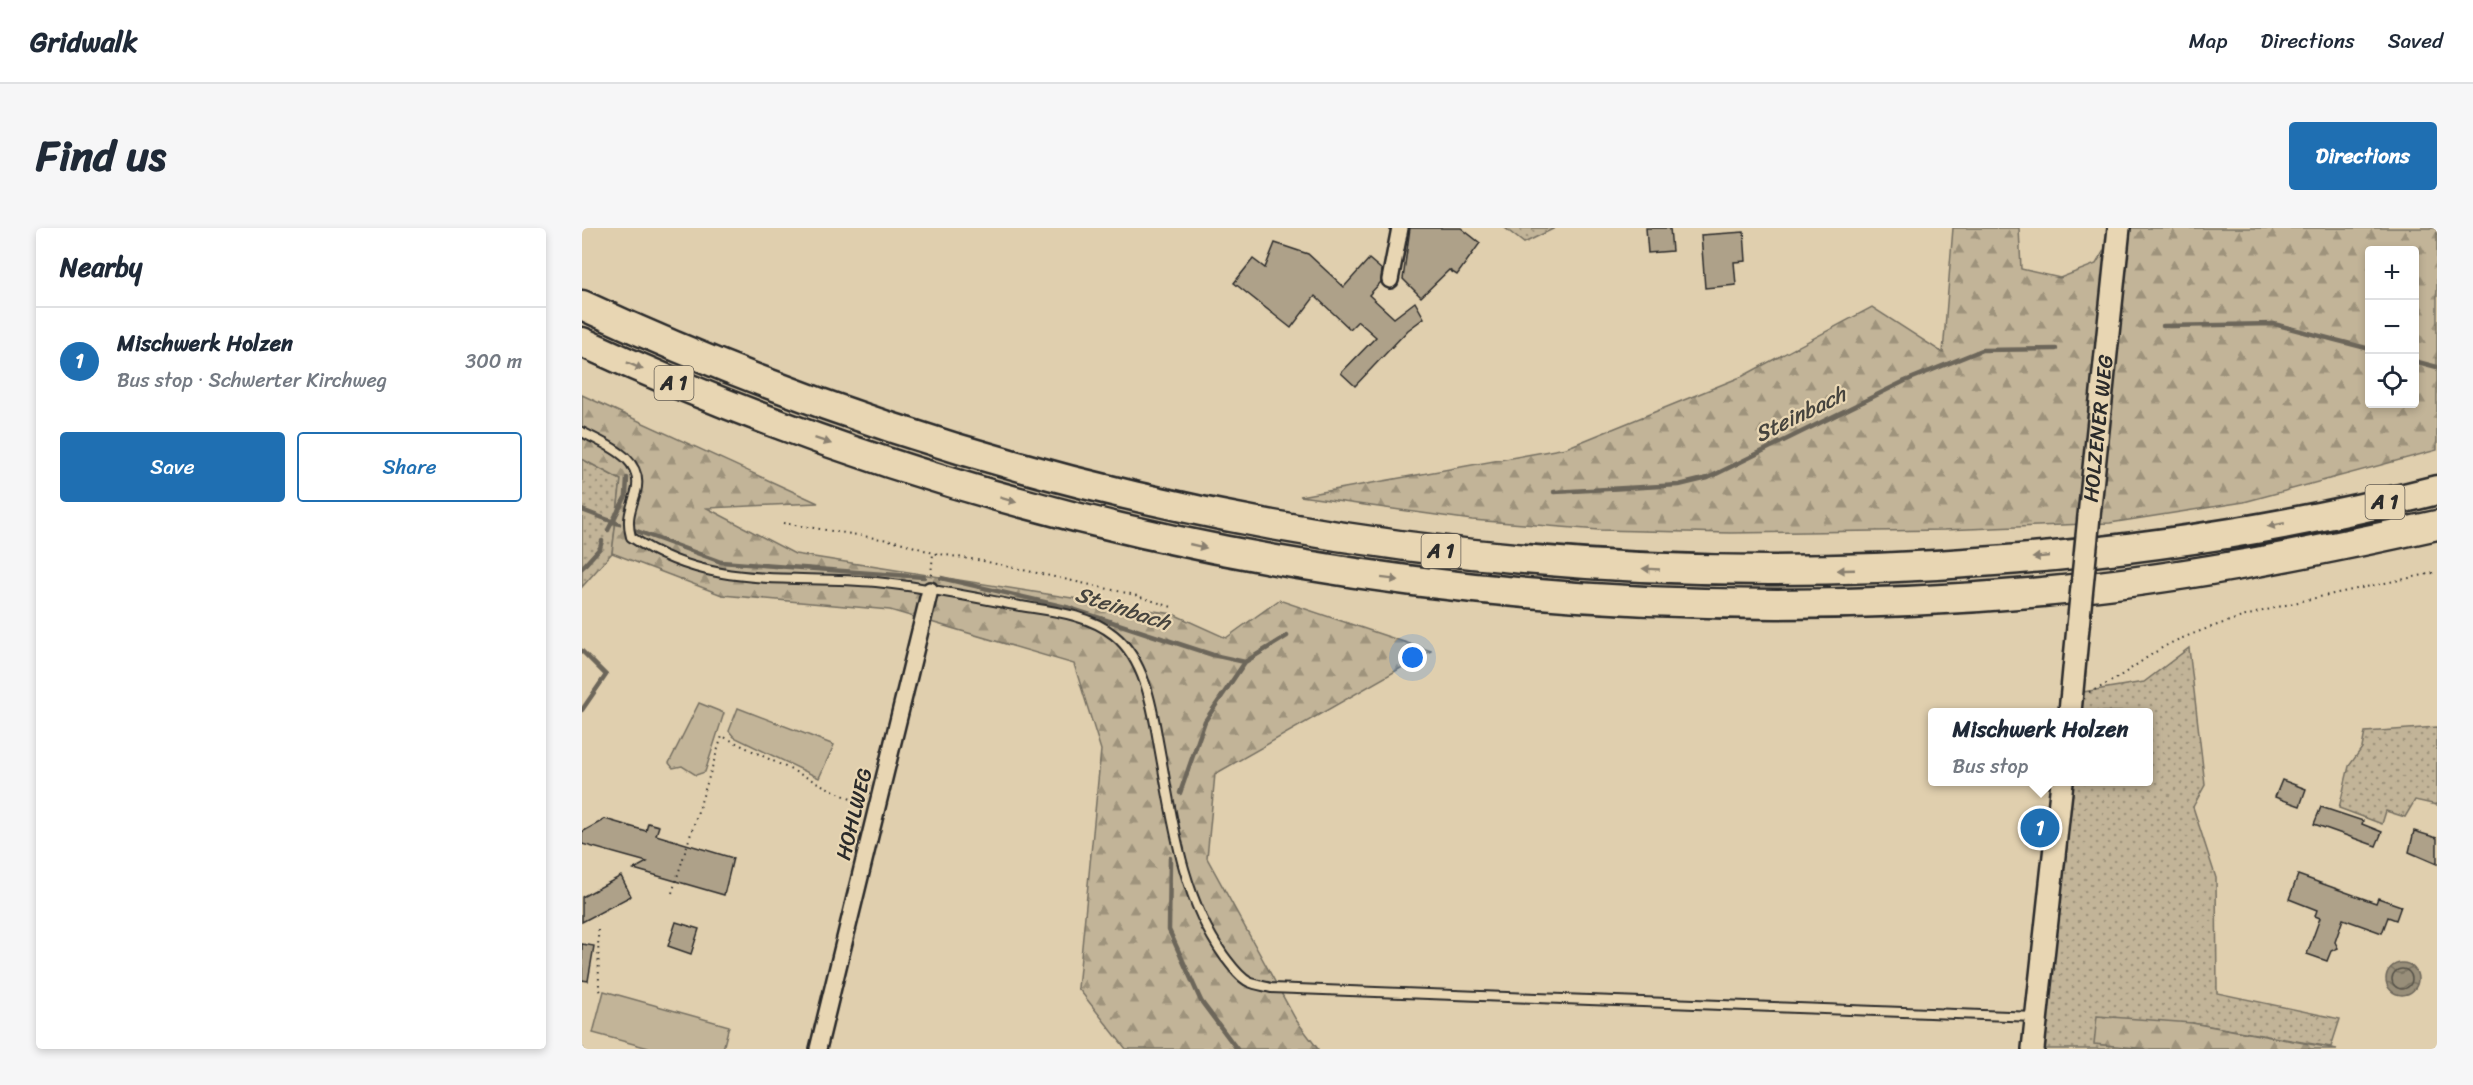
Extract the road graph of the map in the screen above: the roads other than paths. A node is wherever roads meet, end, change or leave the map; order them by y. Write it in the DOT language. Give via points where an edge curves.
graph roads {
  1 [pos="1400,228"];
  2 [pos="2119,228"];
  3 [pos="1390,280"];
  4 [pos="582,305"];
  5 [pos="582,342"];
  6 [pos="582,432"];
  7 [pos="2437,490"];
  8 [pos="2437,525"];
  9 [pos="930,590"];
  10 [pos="2070,703"];
  11 [pos="2062,786"];
  12 [pos="2037,1017"];
  13 [pos="818,1049"];
  14 [pos="2033,1049"];
  1 -- 3 [label="street"];
  2 -- 10 [label="main road, HOLZENER WEG, bridge"];
  7 -- 4 [label="highway, A 1, one-way" via="2199,538 2050,557 1910,568 1672,570 1489,557 1226,517 1039,474 826,406"];
  5 -- 8 [label="highway, A 1, one-way" via="804,434 1028,506 1213,550 1385,579 1487,591 1660,603 1793,605 2043,592 2212,570"];
  6 -- 9 [label="lane" via="629,459 638,476 627,521 631,537 649,549 705,571 733,577 876,582"];
  9 -- 12 [label="lane" via="1068,614 1095,623 1127,647 1152,707 1179,852 1191,892 1208,933 1247,981 1271,988"];
  9 -- 13 [label="street, HOHLWEG"];
  11 -- 12 [label="main road"];
  12 -- 14 [label="main road"];
}
